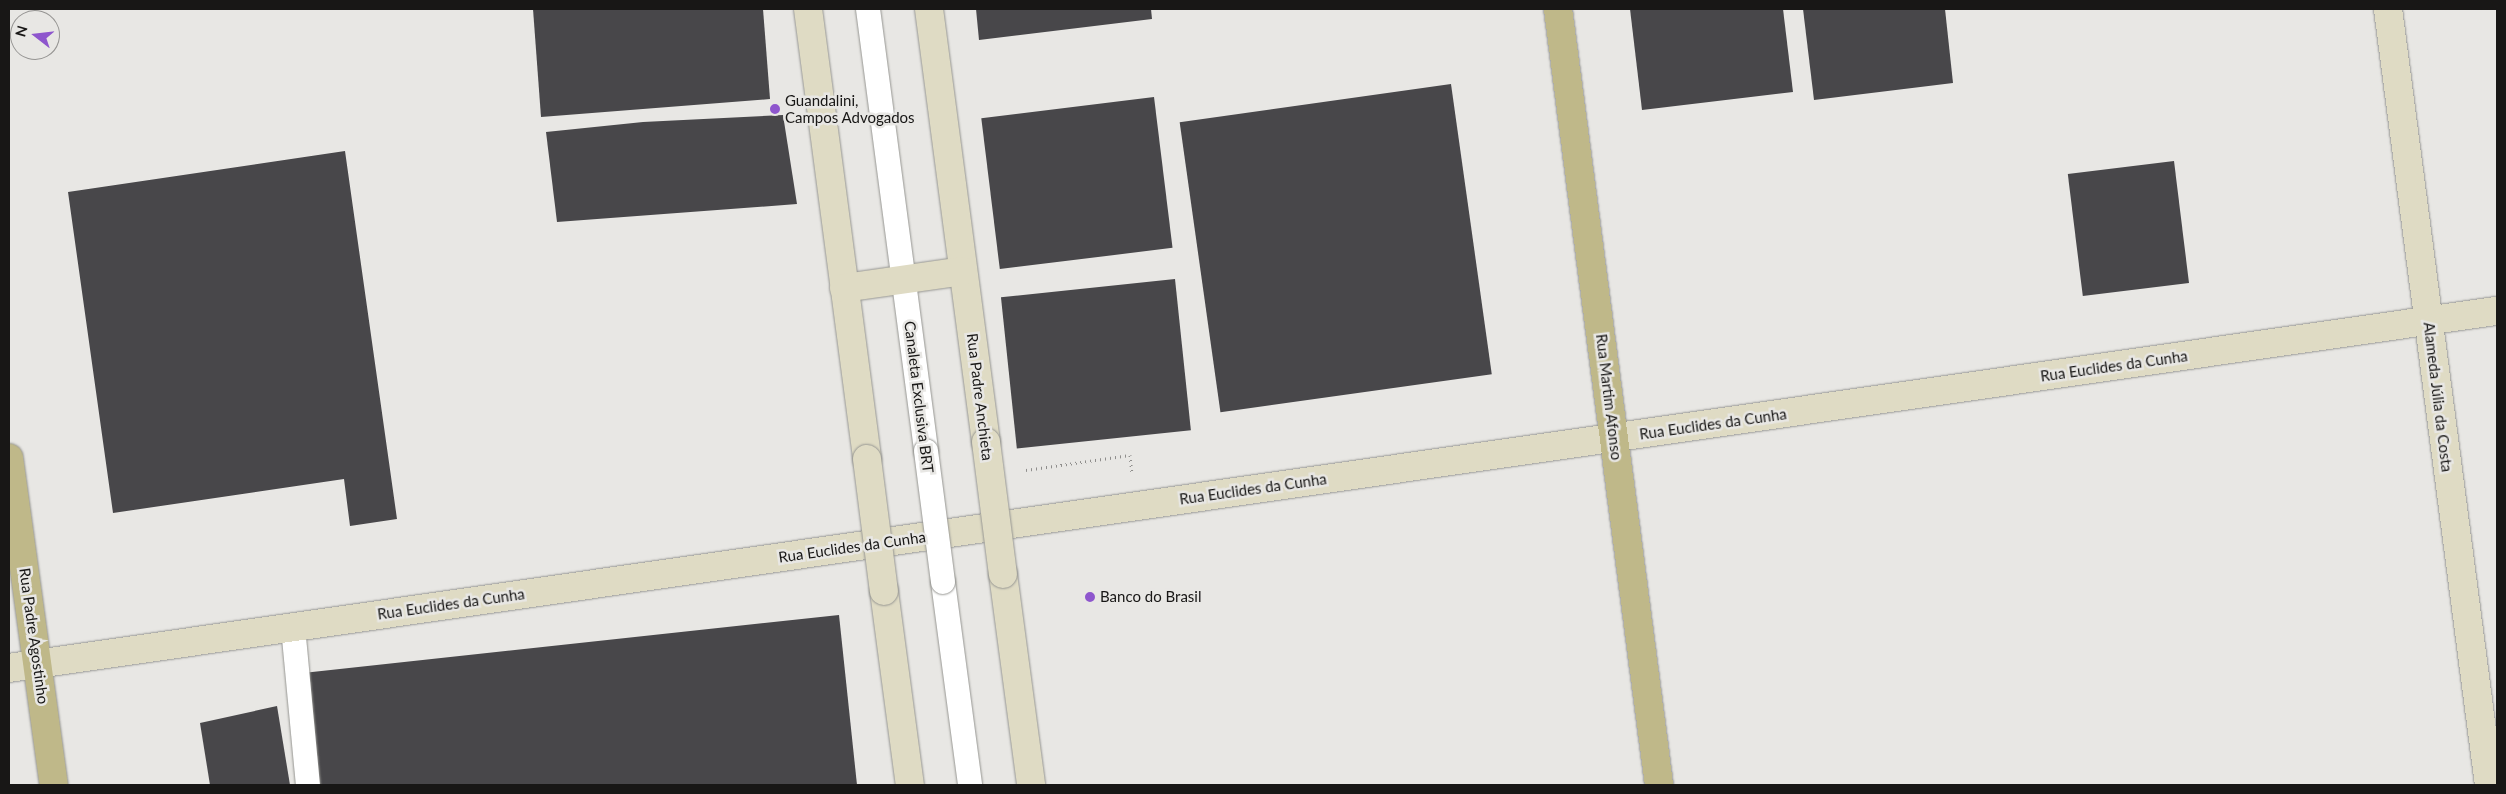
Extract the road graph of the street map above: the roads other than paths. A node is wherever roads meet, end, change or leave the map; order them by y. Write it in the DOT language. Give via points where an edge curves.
graph roads {
  1 [pos="808,9"];
  2 [pos="868,9"];
  3 [pos="928,9"];
  4 [pos="1558,9"];
  5 [pos="2388,9"];
  6 [pos="963,271"];
  7 [pos="904,279"];
  8 [pos="844,288"];
  9 [pos="2497,311"];
  10 [pos="2428,321"];
  11 [pos="1614,438"];
  12 [pos="9,458"];
  13 [pos="293,627"];
  14 [pos="37,663"];
  15 [pos="9,668"];
  16 [pos="54,785"];
  17 [pos="308,785"];
  18 [pos="910,785"];
  19 [pos="970,785"];
  20 [pos="1031,785"];
  21 [pos="1659,785"];
  22 [pos="2489,785"];
  1 -- 8 [label="street"];
  2 -- 7 [label="lane, Canaleta Exclusiva BRT"];
  3 -- 6 [label="street, Rua Padre Anchieta"];
  4 -- 11 [label="main road, Rua Martim Afonso"];
  5 -- 10 [label="street, Alameda Júlia da Costa"];
  6 -- 7 [label="street"];
  6 -- 20 [label="street, Rua Padre Anchieta, bridge"];
  7 -- 8 [label="street"];
  7 -- 19 [label="lane, Canaleta Exclusiva BRT, bridge"];
  8 -- 18 [label="street, bridge"];
  9 -- 10 [label="street, Rua Euclides da Cunha"];
  10 -- 11 [label="street, Rua Euclides da Cunha"];
  10 -- 22 [label="street, Alameda Júlia da Costa"];
  11 -- 13 [label="street, Rua Euclides da Cunha"];
  11 -- 21 [label="main road, Rua Martim Afonso"];
  12 -- 14 [label="main road, Rua Padre Agostinho"];
  13 -- 14 [label="street, Rua Euclides da Cunha"];
  13 -- 17 [label="lane"];
  14 -- 15 [label="street, Rua Euclides da Cunha"];
  14 -- 16 [label="main road, Rua Padre Agostinho"];
}
